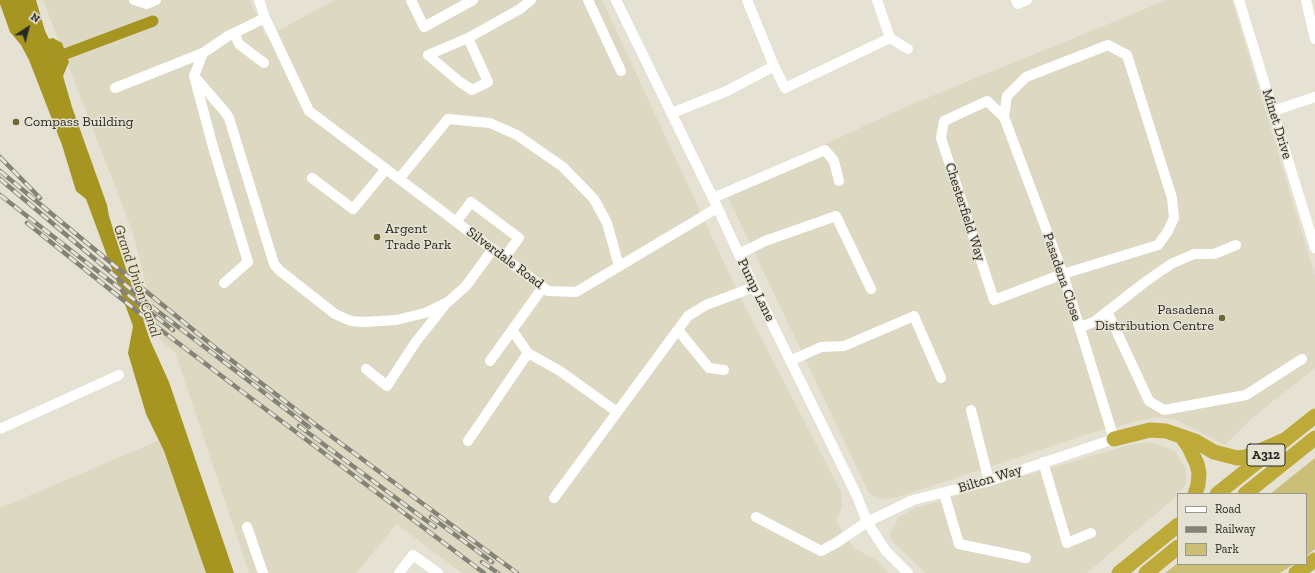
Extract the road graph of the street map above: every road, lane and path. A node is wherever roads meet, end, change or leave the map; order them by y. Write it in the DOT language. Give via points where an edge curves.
graph roads {
  1 [pos="134,0"];
  2 [pos="156,0"];
  3 [pos="259,0"];
  4 [pos="411,0"];
  5 [pos="473,0"];
  6 [pos="531,0"];
  7 [pos="588,0"];
  8 [pos="616,0"];
  9 [pos="747,0"];
  10 [pos="877,0"];
  11 [pos="1016,0"];
  12 [pos="1026,0"];
  13 [pos="1239,0"];
  14 [pos="1306,0"];
  15 [pos="265,18"];
  16 [pos="234,33"];
  17 [pos="468,38"];
  18 [pos="890,38"];
  19 [pos="1315,39"];
  20 [pos="908,49"];
  21 [pos="203,53"];
  22 [pos="264,63"];
  23 [pos="774,66"];
  24 [pos="621,71"];
  25 [pos="194,76"];
  26 [pos="115,88"];
  27 [pos="1315,97"];
  28 [pos="1273,111"];
  29 [pos="672,113"];
  30 [pos="1004,117"];
  31 [pos="386,169"];
  32 [pos="312,178"];
  33 [pos="399,179"];
  34 [pos="839,181"];
  35 [pos="713,198"];
  36 [pos="718,208"];
  37 [pos="456,222"];
  38 [pos="1236,245"];
  39 [pos="1315,248"];
  40 [pos="493,249"];
  41 [pos="739,254"];
  42 [pos="504,258"];
  43 [pos="619,266"];
  44 [pos="1063,274"];
  45 [pos="224,283"];
  46 [pos="543,287"];
  47 [pos="754,287"];
  48 [pos="871,289"];
  49 [pos="448,302"];
  50 [pos="1107,311"];
  51 [pos="1080,328"];
  52 [pos="512,330"];
  53 [pos="678,330"];
  54 [pos="528,353"];
  55 [pos="1302,359"];
  56 [pos="490,361"];
  57 [pos="790,361"];
  58 [pos="366,369"];
  59 [pos="724,370"];
  60 [pos="119,375"];
  61 [pos="941,378"];
  62 [pos="971,410"];
  63 [pos="618,412"];
  64 [pos="1315,416"];
  65 [pos="0,430"];
  66 [pos="1182,437"];
  67 [pos="1114,439"];
  68 [pos="1285,440"];
  69 [pos="1313,440"];
  70 [pos="468,441"];
  71 [pos="1043,462"];
  72 [pos="989,481"];
  73 [pos="944,493"];
  74 [pos="1195,493"];
  75 [pos="1218,493"];
  76 [pos="1246,493"];
  77 [pos="554,498"];
  78 [pos="756,517"];
  79 [pos="1177,519"];
  80 [pos="867,522"];
  81 [pos="1177,526"];
  82 [pos="248,528"];
  83 [pos="1091,533"];
  84 [pos="1158,541"];
  85 [pos="1177,548"];
  86 [pos="1026,558"];
  87 [pos="1315,560"];
  88 [pos="1151,568"];
  89 [pos="262,573"];
  90 [pos="399,573"];
  91 [pos="438,573"];
  92 [pos="908,573"];
  93 [pos="1119,573"];
  94 [pos="1296,573"];
  1 -- 2 [label="street" via="148,4"];
  3 -- 15 [label="street, Silverdale Road"];
  4 -- 5 [label="street" via="424,27"];
  6 -- 17 [label="street" via="520,9"];
  7 -- 24 [label="street"];
  8 -- 29 [label="street, Pump Lane"];
  9 -- 23 [label="street"];
  10 -- 18 [label="street"];
  11 -- 12 [label="street" via="1018,4"];
  13 -- 28 [label="street, Minet Drive"];
  14 -- 19 [label="street"];
  15 -- 16 [label="street"];
  15 -- 31 [label="street, Silverdale Road" via="309,111"];
  16 -- 21 [label="street"];
  16 -- 22 [label="street" via="239,44"];
  17 -- 17 [label="street" via="488,82 472,90 428,55"];
  18 -- 20 [label="street"];
  18 -- 23 [label="street" via="785,88"];
  21 -- 25 [label="street"];
  21 -- 26 [label="street"];
  23 -- 29 [label="street" via="727,91"];
  25 -- 45 [label="street" via="248,262"];
  25 -- 49 [label="street" via="229,118 272,259 279,270 335,314 351,321 396,320 425,313"];
  27 -- 28 [label="street"];
  28 -- 39 [label="street, Minet Drive"];
  29 -- 35 [label="street, Pump Lane"];
  30 -- 44 [label="street, Pasadena Close"];
  30 -- 44 [label="street, Chesterfield Way" via="987,101 944,121 941,138 994,300"];
  30 -- 44 [label="street" via="1007,96 1026,77 1108,45 1127,55 1172,198 1174,218 1158,245"];
  31 -- 32 [label="street" via="353,209"];
  31 -- 33 [label="street, Silverdale Road"];
  33 -- 37 [label="street, Silverdale Road"];
  33 -- 43 [label="street" via="448,118 490,123 517,135 563,167 594,199 606,223"];
  34 -- 35 [label="street" via="834,161 826,150"];
  35 -- 36 [label="street, Pump Lane"];
  36 -- 41 [label="street, Pump Lane"];
  36 -- 43 [label="street, Silverdale Road"];
  37 -- 40 [label="street, Silverdale Road"];
  37 -- 42 [label="street" via="471,202 519,238"];
  38 -- 50 [label="street" via="1214,254 1194,254 1171,264"];
  40 -- 42 [label="street, Silverdale Road"];
  40 -- 49 [label="street" via="466,286"];
  41 -- 47 [label="street, Pump Lane"];
  41 -- 48 [label="street" via="836,216"];
  42 -- 46 [label="street, Silverdale Road"];
  43 -- 46 [label="street, Silverdale Road" via="576,292 548,291"];
  44 -- 51 [label="street, Pasadena Close"];
  46 -- 52 [label="street"];
  47 -- 53 [label="street" via="706,305 688,316"];
  47 -- 57 [label="street, Pump Lane"];
  49 -- 58 [label="street" via="387,386"];
  50 -- 51 [label="street" via="1094,322"];
  50 -- 55 [label="street" via="1149,401 1164,410 1246,395"];
  51 -- 67 [label="street, Pasadena Close"];
  52 -- 54 [label="street"];
  52 -- 56 [label="street"];
  53 -- 59 [label="street" via="709,368"];
  53 -- 63 [label="street"];
  54 -- 63 [label="street" via="560,371"];
  54 -- 70 [label="street"];
  57 -- 61 [label="street" via="821,347 844,346 914,316"];
  57 -- 80 [label="street, Pump Lane" via="857,496"];
  60 -- 65 [label="street"];
  62 -- 72 [label="street"];
  63 -- 77 [label="street"];
  64 -- 68 [label="highway, A312"];
  66 -- 67 [label="highway" via="1166,431 1150,430"];
  66 -- 68 [label="highway" via="1214,452 1237,458 1246,457"];
  66 -- 74 [label="highway" via="1200,473"];
  67 -- 71 [label="street, Bilton Way"];
  68 -- 75 [label="highway, A312"];
  69 -- 76 [label="highway, A312"];
  71 -- 72 [label="street, Bilton Way"];
  71 -- 83 [label="street" via="1067,543"];
  72 -- 73 [label="street, Bilton Way"];
  73 -- 80 [label="street, Bilton Way" via="913,500"];
  73 -- 86 [label="street" via="959,544"];
  78 -- 80 [label="street, Bilton Way" via="821,551"];
  79 -- 84 [label="highway"];
  80 -- 92 [label="street, Pump Lane" via="886,551"];
  81 -- 84 [label="highway"];
  82 -- 89 [label="street"];
  84 -- 93 [label="highway"];
  85 -- 88 [label="highway"];
  87 -- 94 [label="highway"];
  90 -- 91 [label="street" via="413,556"];
}
